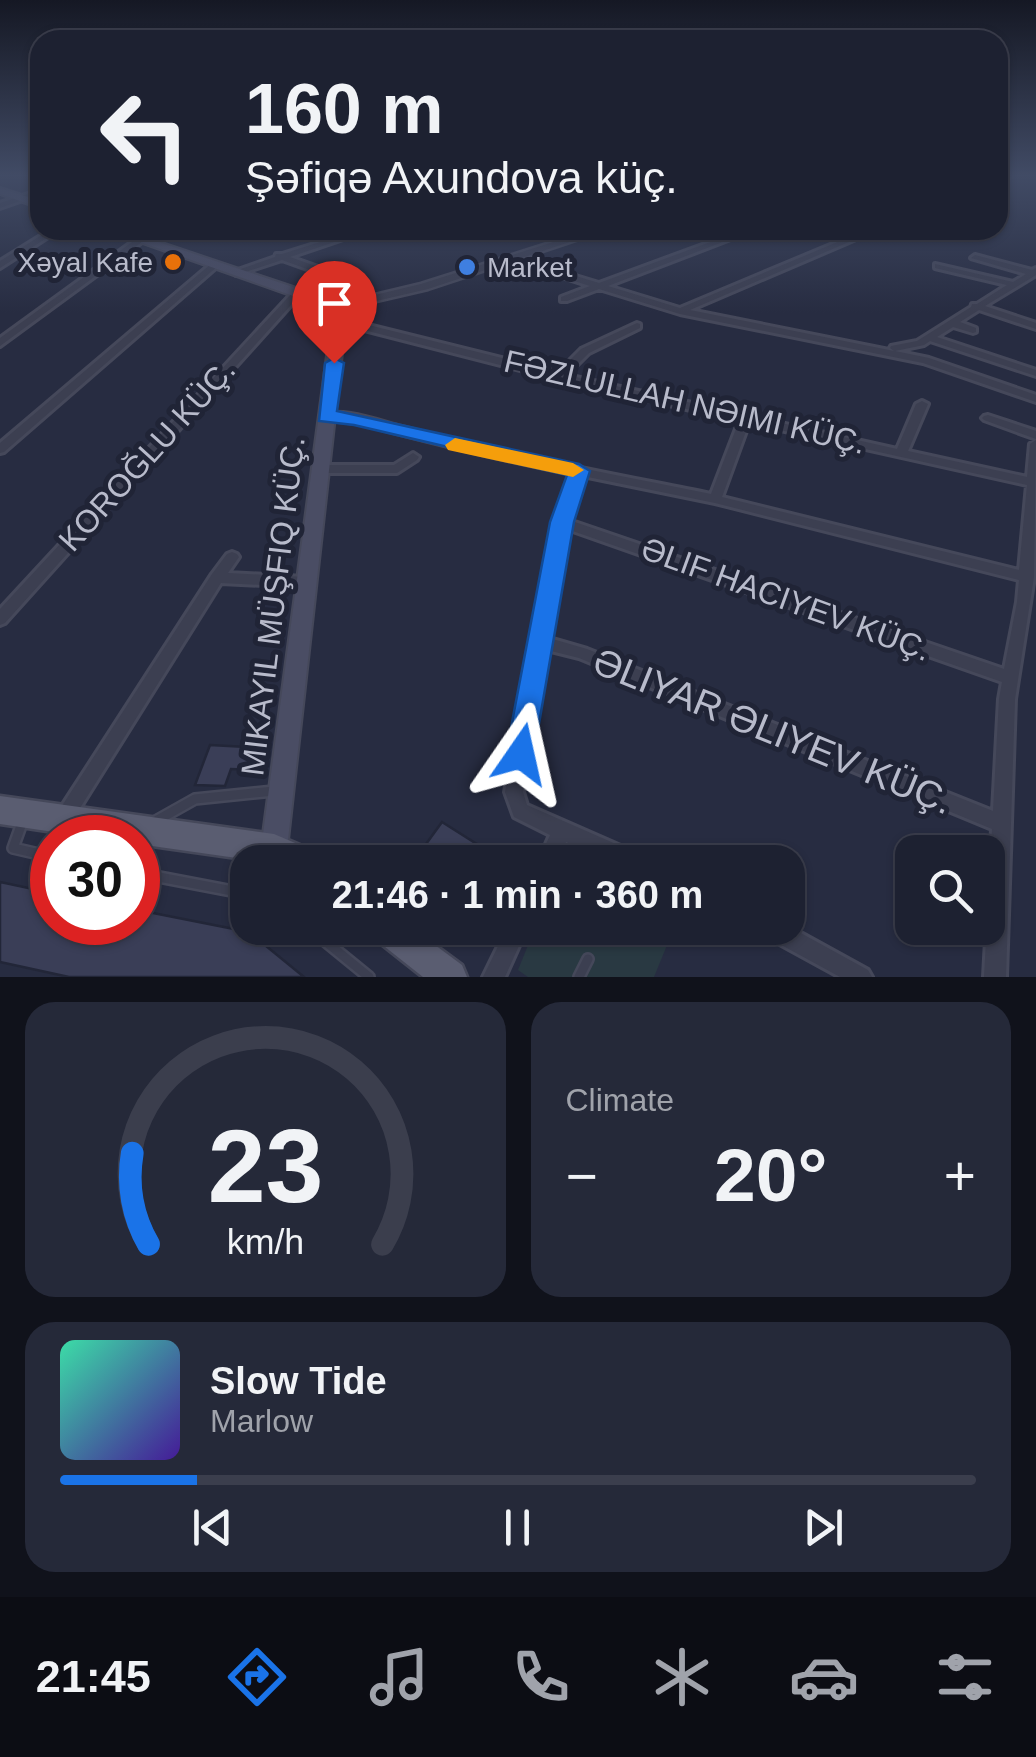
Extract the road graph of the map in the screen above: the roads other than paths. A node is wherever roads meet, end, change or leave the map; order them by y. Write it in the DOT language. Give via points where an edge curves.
graph roads {
  1 [pos="39,240"];
  2 [pos="142,240"];
  3 [pos="333,240"];
  4 [pos="570,240"];
  5 [pos="723,240"];
  6 [pos="849,240"];
  7 [pos="279,256"];
  8 [pos="974,258"];
  9 [pos="510,259"];
  10 [pos="0,265"];
  11 [pos="215,265"];
  12 [pos="938,266"];
  13 [pos="236,272"];
  14 [pos="1034,272"];
  15 [pos="348,282"];
  16 [pos="1012,284"];
  17 [pos="602,285"];
  18 [pos="297,292"];
  19 [pos="564,299"];
  20 [pos="975,306"];
  21 [pos="680,311"];
  22 [pos="336,315"];
  23 [pos="952,322"];
  24 [pos="638,326"];
  25 [pos="1036,326"];
  26 [pos="973,330"];
  27 [pos="929,337"];
  28 [pos="0,343"];
  29 [pos="887,350"];
  30 [pos="1036,373"];
  31 [pos="560,376"];
  32 [pos="1036,399"];
  33 [pos="922,404"];
  34 [pos="326,416"];
  35 [pos="746,417"];
  36 [pos="988,418"];
  37 [pos="1036,435"];
  38 [pos="1036,444"];
  39 [pos="0,449"];
  40 [pos="902,451"];
  41 [pos="413,457"];
  42 [pos="319,468"];
  43 [pos="579,471"];
  44 [pos="1030,482"];
  45 [pos="715,499"];
  46 [pos="562,522"];
  47 [pos="232,557"];
  48 [pos="217,578"];
  49 [pos="1027,578"];
  50 [pos="305,582"];
  51 [pos="0,619"];
  52 [pos="544,643"];
  53 [pos="1010,678"];
  54 [pos="280,790"];
  55 [pos="14,812"];
  56 [pos="66,815"];
  57 [pos="160,816"];
  58 [pos="1000,823"];
  59 [pos="562,831"];
  60 [pos="160,835"];
  61 [pos="273,845"];
  62 [pos="556,845"];
  63 [pos="595,845"];
  64 [pos="230,848"];
  65 [pos="30,852"];
  66 [pos="160,877"];
  67 [pos="230,891"];
  68 [pos="330,945"];
  69 [pos="405,945"];
  70 [pos="509,945"];
  71 [pos="802,945"];
  72 [pos="588,958"];
  73 [pos="433,969"];
  74 [pos="369,977"];
  75 [pos="494,977"];
  76 [pos="579,977"];
  77 [pos="861,977"];
  78 [pos="995,977"];
  1 -- 10 [label="street"];
  2 -- 11 [label="main road"];
  2 -- 28 [label="street"];
  3 -- 7 [label="street"];
  4 -- 9 [label="street"];
  5 -- 17 [label="street"];
  6 -- 21 [label="street"];
  7 -- 13 [label="street"];
  7 -- 15 [label="street"];
  8 -- 14 [label="street"];
  9 -- 17 [label="street"];
  9 -- 22 [label="street"];
  11 -- 13 [label="main road"];
  11 -- 39 [label="street"];
  12 -- 16 [label="street"];
  13 -- 18 [label="main road"];
  14 -- 16 [label="street"];
  16 -- 20 [label="street"];
  17 -- 19 [label="street"];
  17 -- 21 [label="street"];
  18 -- 22 [label="main road"];
  18 -- 51 [label="street, KOROĞLU KÜÇ."];
  20 -- 23 [label="street"];
  20 -- 25 [label="street"];
  21 -- 29 [label="street"];
  22 -- 31 [label="street, FƏZLULLAH NƏIMI KÜÇ."];
  22 -- 34 [label="main road"];
  23 -- 26 [label="street"];
  23 -- 27 [label="street"];
  24 -- 31 [label="street" via="585,351"];
  27 -- 29 [label="street"];
  27 -- 30 [label="street"];
  29 -- 32 [label="street"];
  31 -- 35 [label="street, FƏZLULLAH NƏIMI KÜÇ."];
  33 -- 40 [label="street"];
  34 -- 42 [label="main road"];
  34 -- 43 [label="street"];
  35 -- 40 [label="street, FƏZLULLAH NƏIMI KÜÇ."];
  35 -- 45 [label="street"];
  36 -- 37 [label="street"];
  38 -- 44 [label="street"];
  40 -- 44 [label="street, FƏZLULLAH NƏIMI KÜÇ."];
  41 -- 42 [label="street" via="397,469"];
  42 -- 50 [label="main road"];
  43 -- 45 [label="street"];
  43 -- 46 [label="street"];
  44 -- 49 [label="street"];
  45 -- 49 [label="street"];
  46 -- 52 [label="street"];
  46 -- 53 [label="street"];
  47 -- 48 [label="street"];
  48 -- 50 [label="street"];
  48 -- 56 [label="street"];
  49 -- 53 [label="street"];
  50 -- 54 [label="main road"];
  52 -- 58 [label="street, ƏLIYAR ƏLIYEV KÜÇ."];
  52 -- 59 [label="street" via="514,802 528,817"];
  53 -- 58 [label="street"];
  54 -- 57 [label="lane" via="190,799"];
  54 -- 61 [label="main road"];
  55 -- 65 [label="lane" via="13,848"];
  58 -- 78 [label="street"];
  59 -- 62 [label="street"];
  59 -- 63 [label="street"];
  60 -- 64 [label="main road"];
  66 -- 67 [label="lane"];
  68 -- 74 [label="lane"];
  69 -- 73 [label="main road"];
  70 -- 75 [label="street"];
  71 -- 77 [label="street"];
  72 -- 76 [label="lane"];
}
